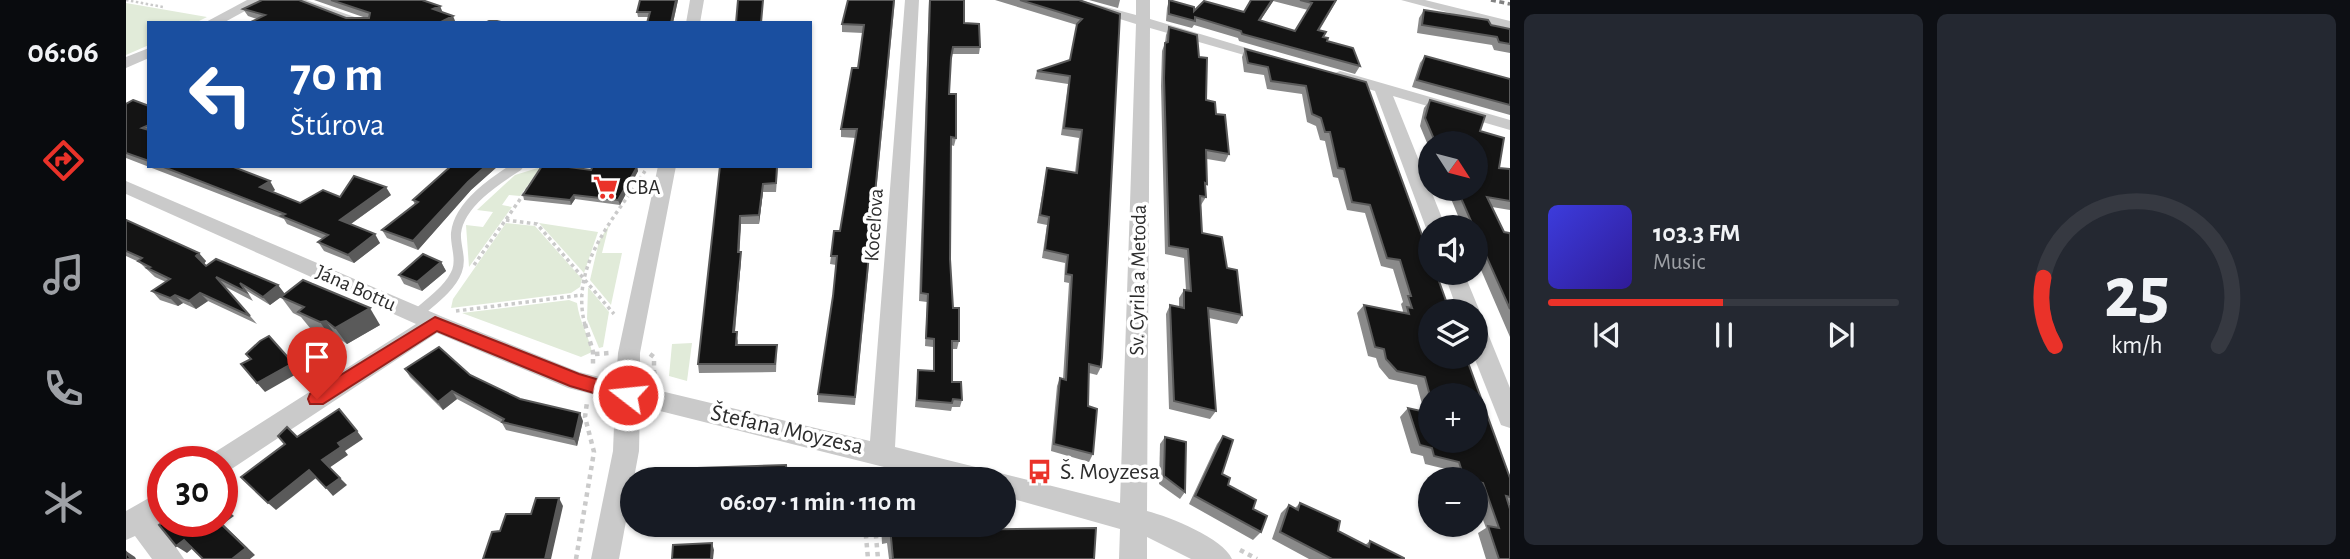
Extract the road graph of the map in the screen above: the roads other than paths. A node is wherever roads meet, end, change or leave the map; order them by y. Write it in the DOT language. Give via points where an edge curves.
graph roads {
  1 [pos="258,0"];
  2 [pos="292,0"];
  3 [pos="697,0"];
  4 [pos="912,0"];
  5 [pos="1065,0"];
  6 [pos="1143,0"];
  7 [pos="1408,0"];
  8 [pos="215,21"];
  9 [pos="359,21"];
  10 [pos="693,21"];
  11 [pos="1143,23"];
  12 [pos="1510,24"];
  13 [pos="147,53"];
  14 [pos="1288,62"];
  15 [pos="126,63"];
  16 [pos="1327,73"];
  17 [pos="1382,88"];
  18 [pos="1510,125"];
  19 [pos="515,168"];
  20 [pos="667,168"];
  21 [pos="126,187"];
  22 [pos="1431,215"];
  23 [pos="434,317"];
  24 [pos="1488,362"];
  25 [pos="628,395"];
  26 [pos="1510,418"];
  27 [pos="238,450"];
  28 [pos="881,452"];
  29 [pos="937,467"];
  30 [pos="1016,487"];
  31 [pos="147,513"];
  32 [pos="1133,518"];
  33 [pos="132,523"];
  34 [pos="170,559"];
  35 [pos="605,559"];
  36 [pos="1133,559"];
  37 [pos="1218,559"];
  1 -- 8 [label="street"];
  2 -- 9 [label="street"];
  3 -- 10 [label="street"];
  4 -- 28 [label="street, Koceľova"];
  5 -- 11 [label="street"];
  6 -- 11 [label="street, Sv. Cyrila a Metoda"];
  7 -- 12 [label="street"];
  11 -- 14 [label="street"];
  11 -- 32 [label="street, Sv. Cyrila a Metoda"];
  13 -- 15 [label="street"];
  16 -- 17 [label="street"];
  17 -- 18 [label="street"];
  17 -- 22 [label="street"];
  19 -- 23 [label="lane" via="462,216 456,232 458,268"];
  20 -- 25 [label="street" via="629,353"];
  21 -- 23 [label="street, Jána Bottu"];
  23 -- 25 [label="street, Jána Bottu" via="576,381"];
  23 -- 27 [label="street"];
  24 -- 26 [label="street"];
  25 -- 28 [label="street, Štefana Moyzesa"];
  25 -- 35 [label="street" via="626,451"];
  28 -- 29 [label="street, Štefana Moyzesa"];
  30 -- 32 [label="street"];
  31 -- 33 [label="street"];
  32 -- 36 [label="street, Sv. Cyrila a Metoda"];
  32 -- 37 [label="street" via="1163,528"];
  33 -- 34 [label="street"];
}
